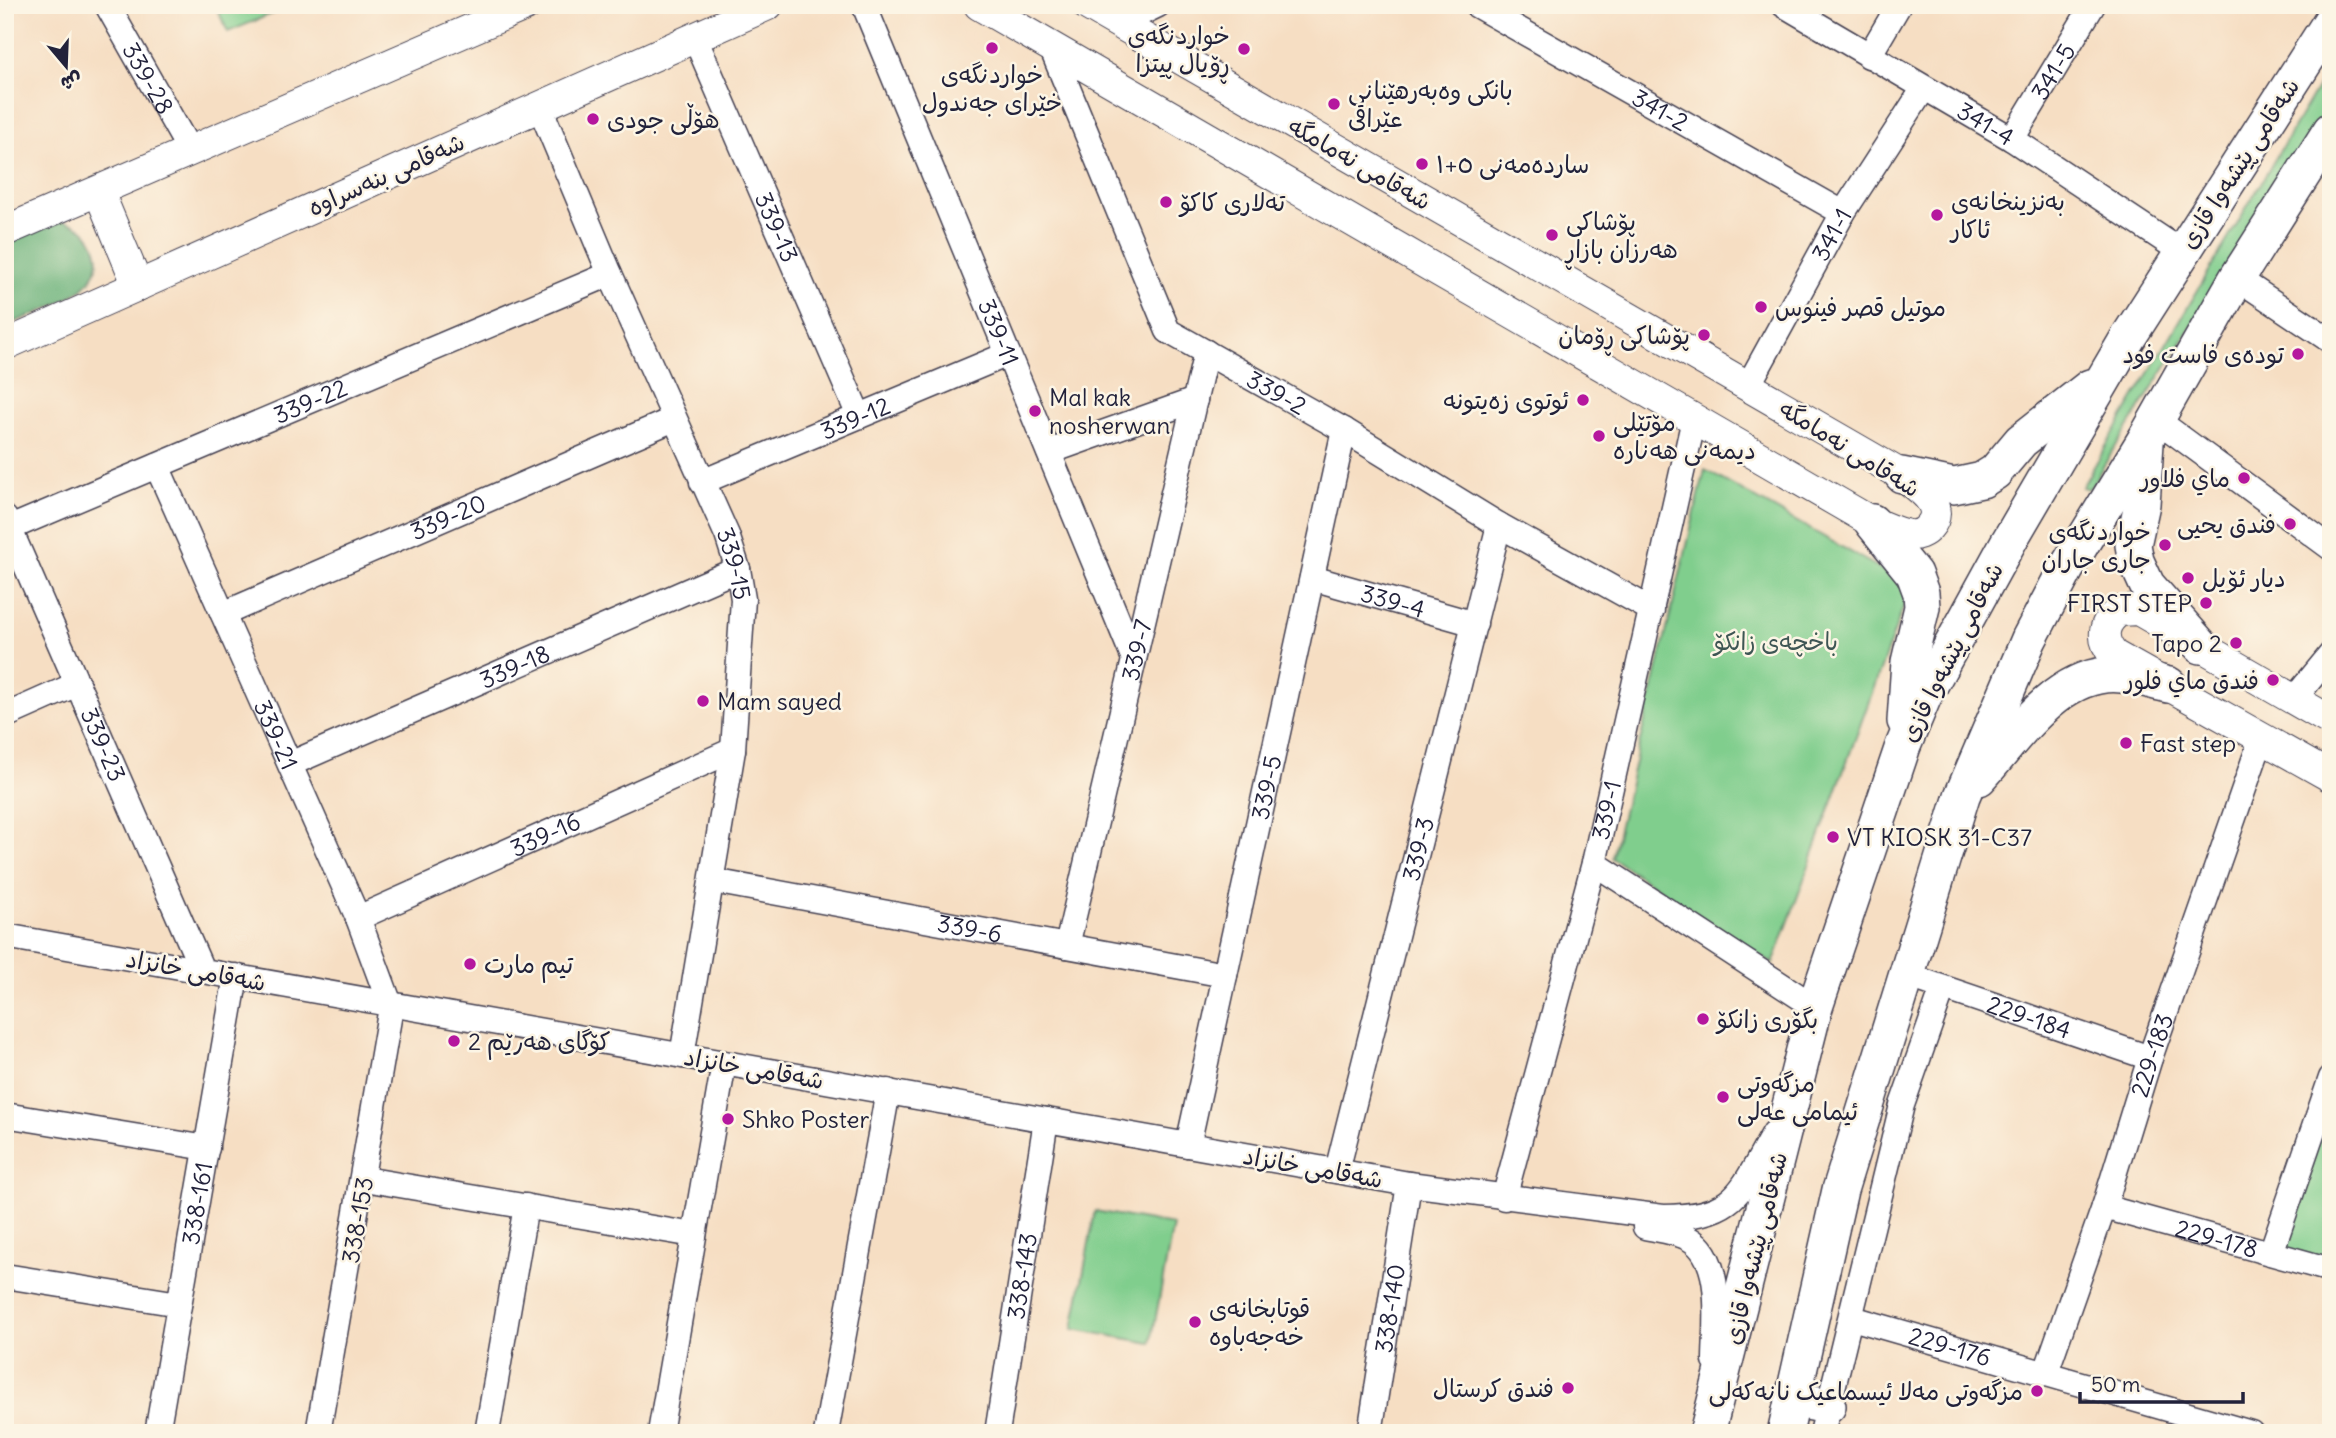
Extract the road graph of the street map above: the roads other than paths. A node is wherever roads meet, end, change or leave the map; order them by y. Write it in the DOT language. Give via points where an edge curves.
graph roads {
  1 [pos="107,5"];
  2 [pos="527,5"];
  3 [pos="768,5"];
  4 [pos="864,5"];
  5 [pos="979,5"];
  6 [pos="1087,5"];
  7 [pos="1157,5"];
  8 [pos="1476,5"];
  9 [pos="1784,5"];
  10 [pos="1899,5"];
  11 [pos="2093,5"];
  12 [pos="2331,21"];
  13 [pos="1119,24"];
  14 [pos="695,37"];
  15 [pos="1051,47"];
  16 [pos="1869,56"];
  17 [pos="1924,88"];
  18 [pos="539,105"];
  19 [pos="2012,139"];
  20 [pos="2328,142"];
  21 [pos="190,151"];
  22 [pos="99,192"];
  23 [pos="1843,213"];
  24 [pos="8,227"];
  25 [pos="2182,252"];
  26 [pos="610,274"];
  27 [pos="2237,278"];
  28 [pos="138,286"];
  29 [pos="2331,341"];
  30 [pos="5,345"];
  31 [pos="1206,352"];
  32 [pos="1008,354"];
  33 [pos="2107,374"];
  34 [pos="1748,386"];
  35 [pos="1195,400"];
  36 [pos="859,416"];
  37 [pos="674,419"];
  38 [pos="1694,419"];
  39 [pos="2151,429"];
  40 [pos="1344,430"];
  41 [pos="1049,452"];
  42 [pos="157,466"];
  43 [pos="1902,475"];
  44 [pos="702,482"];
  45 [pos="1872,522"];
  46 [pos="7,523"];
  47 [pos="1499,525"];
  48 [pos="2331,548"];
  49 [pos="738,569"];
  50 [pos="1312,578"];
  51 [pos="1652,610"];
  52 [pos="223,614"];
  53 [pos="1475,624"];
  54 [pos="2201,646"];
  55 [pos="2331,654"];
  56 [pos="1134,659"];
  57 [pos="77,684"];
  58 [pos="2169,685"];
  59 [pos="2294,699"];
  60 [pos="5,716"];
  61 [pos="2331,721"];
  62 [pos="2262,737"];
  63 [pos="1903,746"];
  64 [pos="733,751"];
  65 [pos="290,764"];
  66 [pos="2331,777"];
  67 [pos="1962,796"];
  68 [pos="1594,863"];
  69 [pos="713,881"];
  70 [pos="358,918"];
  71 [pos="5,936"];
  72 [pos="1068,946"];
  73 [pos="202,970"];
  74 [pos="1225,975"];
  75 [pos="1906,975"];
  76 [pos="236,976"];
  77 [pos="1943,988"];
  78 [pos="391,1007"];
  79 [pos="1815,1007"];
  80 [pos="682,1056"];
  81 [pos="2150,1058"];
  82 [pos="724,1063"];
  83 [pos="2331,1078"];
  84 [pos="888,1091"];
  85 [pos="1792,1102"];
  86 [pos="5,1115"];
  87 [pos="1046,1120"];
  88 [pos="1188,1145"];
  89 [pos="207,1149"];
  90 [pos="1337,1171"];
  91 [pos="364,1179"];
  92 [pos="1409,1184"];
  93 [pos="1504,1198"];
  94 [pos="526,1206"];
  95 [pos="2104,1207"];
  96 [pos="694,1235"];
  97 [pos="2271,1254"];
  98 [pos="2331,1270"];
  99 [pos="5,1276"];
  100 [pos="179,1304"];
  101 [pos="1852,1318"];
  102 [pos="2046,1372"];
  103 [pos="1792,1399"];
  104 [pos="1711,1418"];
  105 [pos="1825,1419"];
  106 [pos="2241,1431"];
  107 [pos="157,1433"];
  108 [pos="318,1433"];
  109 [pos="487,1433"];
  110 [pos="660,1433"];
  111 [pos="826,1433"];
  112 [pos="997,1433"];
  113 [pos="1370,1433"];
  114 [pos="1784,1433"];
  1 -- 21 [label="street, 339-28"];
  2 -- 21 [label="main road"];
  3 -- 14 [label="main road, شەقامی بنەسراوە"];
  4 -- 32 [label="street, 339-11"];
  5 -- 15 [label="main road, شەقامی نەمامگە"];
  6 -- 13 [label="main road, شەقامی نەمامگە"];
  7 -- 13 [label="street"];
  8 -- 23 [label="street, 341-2"];
  9 -- 16 [label="street, 341-4"];
  10 -- 16 [label="street"];
  11 -- 19 [label="street, 341-5"];
  12 -- 25 [label="highway, شەقامی پێشەوا قازی"];
  13 -- 34 [label="main road, شەقامی نەمامگە"];
  14 -- 18 [label="main road, شەقامی بنەسراوە"];
  14 -- 36 [label="street, 339-13"];
  15 -- 31 [label="street, 339-2" via="1168,331"];
  15 -- 38 [label="main road, شەقامی نەمامگە"];
  16 -- 17 [label="street, 341-4"];
  17 -- 19 [label="street, 341-4"];
  17 -- 23 [label="street, 341-1"];
  18 -- 26 [label="street, 339-15"];
  18 -- 28 [label="main road, شەقامی بنەسراوە"];
  19 -- 25 [label="street, 341-4"];
  20 -- 27 [label="highway"];
  21 -- 22 [label="main road"];
  22 -- 24 [label="main road"];
  22 -- 28 [label="main road"];
  23 -- 34 [label="street, 341-1"];
  25 -- 33 [label="highway, شەقامی پێشەوا قازی"];
  26 -- 37 [label="street, 339-15"];
  26 -- 42 [label="street, 339-22"];
  27 -- 29 [label="street"];
  27 -- 39 [label="highway"];
  28 -- 30 [label="main road, شەقامی بنەسراوە"];
  31 -- 35 [label="street, 339-7"];
  31 -- 40 [label="street, 339-2"];
  32 -- 36 [label="street, 339-12"];
  32 -- 41 [label="street, 339-11"];
  33 -- 43 [label="highway" via="2021,441 1982,480 1954,486"];
  33 -- 63 [label="highway, شەقامی پێشەوا قازی" via="1966,615"];
  34 -- 43 [label="main road, شەقامی نەمامگە"];
  35 -- 41 [label="street"];
  35 -- 56 [label="street, 339-7"];
  36 -- 44 [label="street, 339-12"];
  37 -- 44 [label="street, 339-15"];
  37 -- 52 [label="street, 339-20"];
  38 -- 45 [label="main road, شەقامی نەمامگە"];
  38 -- 51 [label="street, 339-1"];
  39 -- 48 [label="street"];
  39 -- 54 [label="highway" via="2134,538 2136,561 2147,585"];
  39 -- 67 [label="highway" via="2029,639"];
  40 -- 47 [label="street, 339-2"];
  40 -- 50 [label="street, 339-5"];
  41 -- 56 [label="street, 339-11"];
  42 -- 46 [label="street, 339-22"];
  42 -- 52 [label="street, 339-21"];
  43 -- 45 [label="main road, شەقامی نەمامگە" via="1932,502 1929,528 1911,535"];
  44 -- 49 [label="street, 339-15"];
  45 -- 63 [label="highway" via="1914,574 1922,598 1909,662"];
  46 -- 57 [label="street, 339-23"];
  47 -- 51 [label="street, 339-2"];
  47 -- 53 [label="street, 339-3"];
  49 -- 64 [label="street, 339-15" via="743,599"];
  49 -- 65 [label="street, 339-18"];
  50 -- 53 [label="street, 339-4"];
  50 -- 74 [label="street, 339-5"];
  51 -- 68 [label="street, 339-1"];
  52 -- 65 [label="street, 339-21"];
  53 -- 90 [label="street, 339-3"];
  54 -- 58 [label="main road" via="2138,610 2124,610 2110,619 2104,636 2114,656"];
  54 -- 59 [label="main road"];
  55 -- 59 [label="street"];
  56 -- 72 [label="street, 339-7"];
  57 -- 60 [label="street"];
  57 -- 73 [label="street, 339-23"];
  58 -- 62 [label="main road"];
  58 -- 67 [label="highway" via="2103,675 2068,686"];
  59 -- 61 [label="main road"];
  62 -- 66 [label="main road"];
  62 -- 81 [label="street, 229-183"];
  63 -- 79 [label="highway, شەقامی پێشەوا قازی"];
  64 -- 69 [label="street, 339-15"];
  64 -- 70 [label="street, 339-16"];
  65 -- 70 [label="street, 339-21"];
  67 -- 75 [label="highway"];
  68 -- 79 [label="street"];
  68 -- 93 [label="street, 339-1"];
  69 -- 72 [label="street, 339-6"];
  69 -- 80 [label="street, 339-15"];
  70 -- 78 [label="street, 339-21"];
  71 -- 73 [label="street, شەقامی خانزاد"];
  72 -- 74 [label="street, 339-6"];
  73 -- 76 [label="street, شەقامی خانزاد"];
  74 -- 88 [label="street, 339-5"];
  75 -- 77 [label="street, 229-184"];
  75 -- 103 [label="highway" via="1840,1190"];
  76 -- 78 [label="street, شەقامی خانزاد"];
  76 -- 89 [label="street, 338-161"];
  77 -- 81 [label="street, 229-184"];
  77 -- 101 [label="street" via="1902,1105"];
  78 -- 80 [label="street, شەقامی خانزاد"];
  78 -- 91 [label="street, 338-153"];
  79 -- 85 [label="highway, شەقامی پێشەوا قازی"];
  80 -- 82 [label="street, شەقامی خانزاد"];
  81 -- 95 [label="street, 229-183"];
  82 -- 84 [label="street, شەقامی خانزاد"];
  82 -- 96 [label="street"];
  83 -- 97 [label="street"];
  84 -- 87 [label="street, شەقامی خانزاد"];
  84 -- 111 [label="street"];
  85 -- 93 [label="street, شەقامی خانزاد" via="1741,1190 1729,1202 1702,1215 1663,1217"];
  85 -- 104 [label="highway, شەقامی پێشەوا قازی"];
  86 -- 89 [label="street"];
  87 -- 88 [label="street, شەقامی خانزاد"];
  87 -- 112 [label="street, 338-143"];
  88 -- 90 [label="street, شەقامی خانزاد"];
  89 -- 100 [label="street, 338-161"];
  90 -- 92 [label="street, شەقامی خانزاد"];
  91 -- 94 [label="street"];
  91 -- 108 [label="street, 338-153"];
  92 -- 93 [label="street, شەقامی خانزاد"];
  92 -- 113 [label="street, 338-140"];
  93 -- 104 [label="street, شەقامی خانزاد" via="1672,1232 1690,1239 1704,1252 1715,1298"];
  94 -- 96 [label="street"];
  94 -- 109 [label="street"];
  95 -- 97 [label="street, 229-178"];
  95 -- 102 [label="street, 229-183"];
  96 -- 110 [label="street"];
  97 -- 98 [label="street, 229-178"];
  99 -- 100 [label="street"];
  100 -- 107 [label="street, 338-161"];
  101 -- 102 [label="street, 229-176"];
  101 -- 105 [label="street"];
  102 -- 106 [label="street, 229-176"];
  103 -- 105 [label="highway"];
  103 -- 114 [label="highway"];
}
